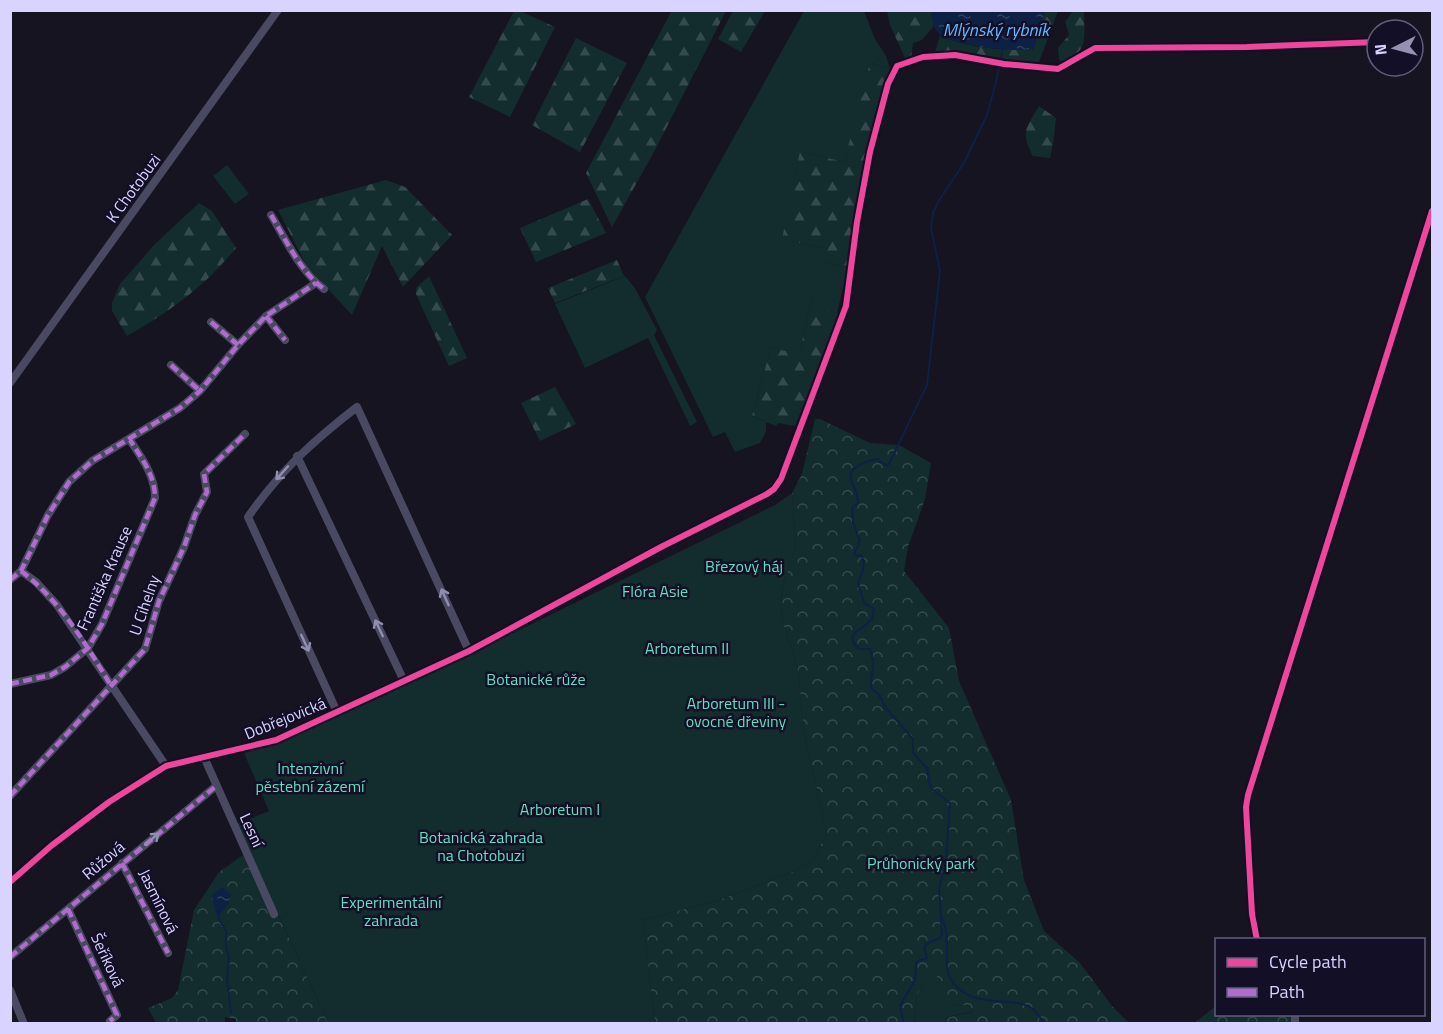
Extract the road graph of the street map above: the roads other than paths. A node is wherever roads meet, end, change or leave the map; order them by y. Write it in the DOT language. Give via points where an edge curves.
graph roads {
  1 [pos="278,10"];
  2 [pos="1432,211"];
  3 [pos="271,215"];
  4 [pos="316,283"];
  5 [pos="324,289"];
  6 [pos="266,316"];
  7 [pos="211,322"];
  8 [pos="285,340"];
  9 [pos="238,345"];
  10 [pos="171,365"];
  11 [pos="10,383"];
  12 [pos="200,391"];
  13 [pos="245,434"];
  14 [pos="130,440"];
  15 [pos="297,456"];
  16 [pos="21,571"];
  17 [pos="10,580"];
  18 [pos="550,608"];
  19 [pos="88,648"];
  20 [pos="469,651"];
  21 [pos="404,681"];
  22 [pos="10,684"];
  23 [pos="112,687"];
  24 [pos="337,712"];
  25 [pos="204,757"];
  26 [pos="166,766"];
  27 [pos="216,786"];
  28 [pos="10,796"];
  29 [pos="123,863"];
  30 [pos="10,882"];
  31 [pos="68,909"];
  32 [pos="274,914"];
  33 [pos="1257,938"];
  34 [pos="168,952"];
  35 [pos="10,957"];
  36 [pos="10,990"];
  37 [pos="110,1021"];
  38 [pos="24,1023"];
  1 -- 11 [label="street, K Chotobuzi"];
  2 -- 33 [label="street" via="1248,795 1251,898"];
  3 -- 4 [label="street"];
  4 -- 5 [label="street"];
  4 -- 6 [label="street"];
  6 -- 8 [label="street"];
  6 -- 9 [label="street"];
  7 -- 9 [label="street"];
  9 -- 12 [label="street"];
  10 -- 12 [label="street"];
  12 -- 14 [label="street"];
  13 -- 23 [label="street, U Cihelny" via="204,474 207,492 159,602 145,649"];
  14 -- 16 [label="street" via="92,461 69,482"];
  14 -- 19 [label="street, Františka Krause" via="150,472 155,498"];
  20 -- 15 [label="street, one-way" via="357,407"];
  21 -- 15 [label="street, one-way"];
  15 -- 24 [label="street, one-way" via="248,516"];
  16 -- 17 [label="street"];
  16 -- 19 [label="street" via="57,605"];
  18 -- 20 [label="street, Dobřejovická"];
  19 -- 22 [label="street, Františka Krause" via="51,675"];
  19 -- 23 [label="street"];
  20 -- 21 [label="street, Dobřejovická"];
  21 -- 24 [label="street, Dobřejovická"];
  23 -- 26 [label="street"];
  23 -- 28 [label="street, U Cihelny"];
  24 -- 25 [label="street, Dobřejovická" via="276,740"];
  25 -- 26 [label="street, Dobřejovická"];
  25 -- 27 [label="street, Lesní"];
  26 -- 30 [label="street, Dobřejovická" via="109,802"];
  29 -- 27 [label="street, Růžová, one-way"];
  27 -- 32 [label="street, Lesní"];
  29 -- 31 [label="street, Růžová"];
  29 -- 34 [label="street, Jasmínová"];
  31 -- 35 [label="street, Růžová"];
  31 -- 37 [label="street, Šeříková" via="117,1015"];
  36 -- 38 [label="street"];
}
